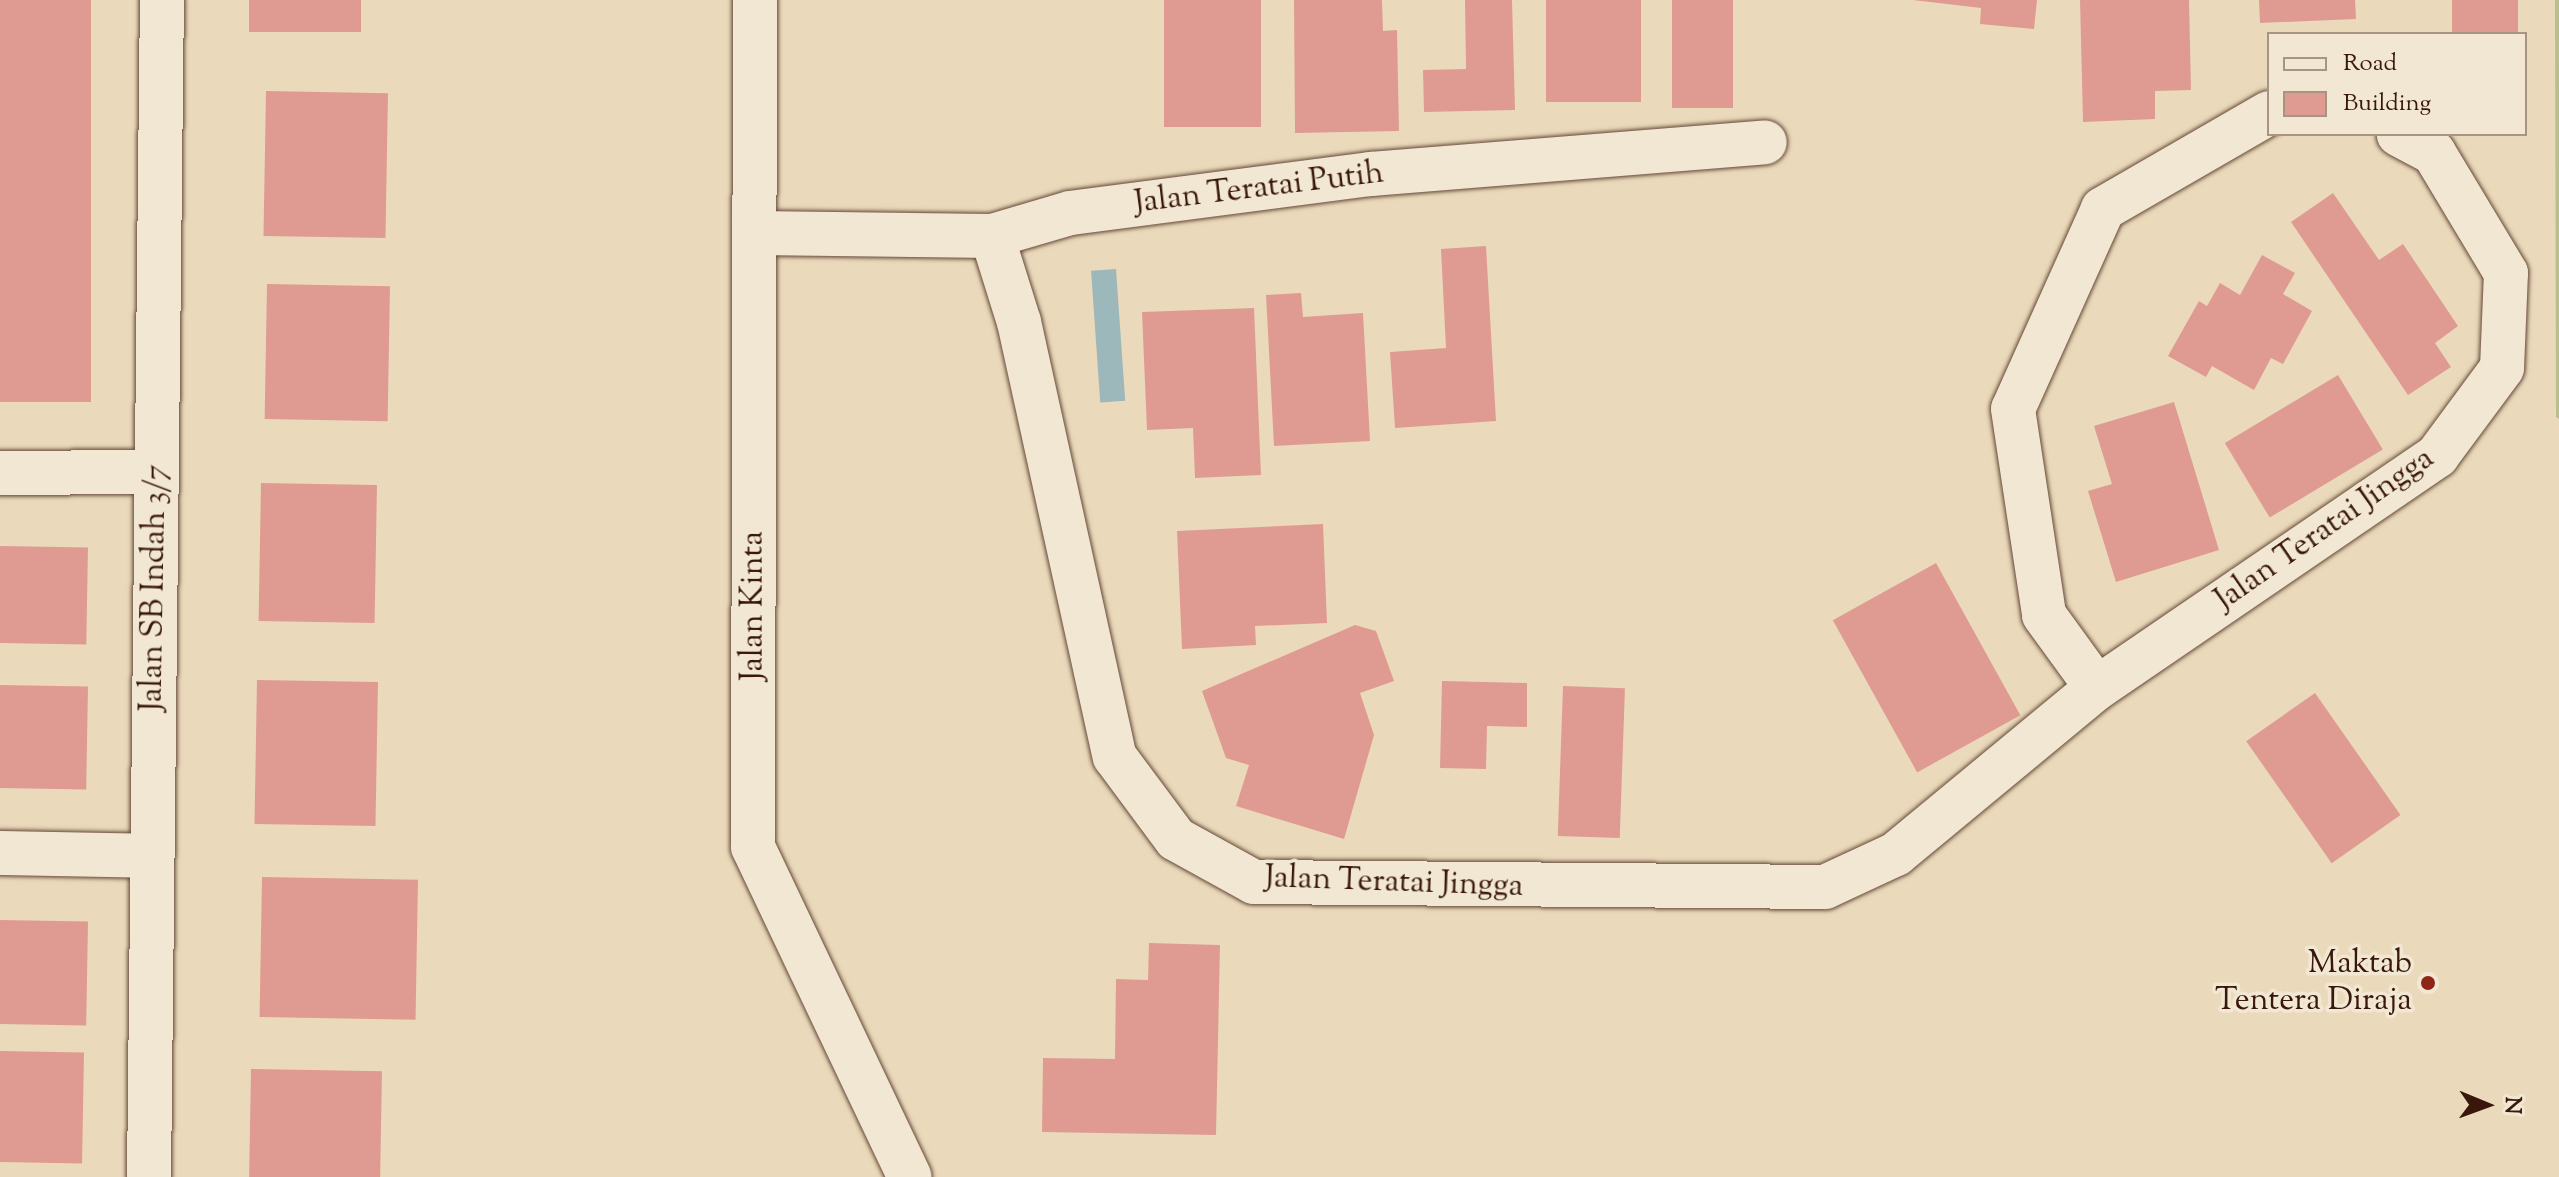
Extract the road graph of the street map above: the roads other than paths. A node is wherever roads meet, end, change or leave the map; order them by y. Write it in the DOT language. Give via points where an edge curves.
graph roads {
  1 [pos="162,0"];
  2 [pos="755,0"];
  3 [pos="2267,114"];
  4 [pos="2403,136"];
  5 [pos="1765,142"];
  6 [pos="755,233"];
  7 [pos="992,236"];
  8 [pos="157,472"];
  9 [pos="0,473"];
  10 [pos="2097,688"];
  11 [pos="0,853"];
  12 [pos="152,856"];
  13 [pos="149,1177"];
  14 [pos="910,1177"];
  1 -- 8 [label="street, Jalan SB Indah 3/7"];
  2 -- 6 [label="street, Jalan Kinta"];
  3 -- 10 [label="street" via="2103,209 2013,409 2044,615"];
  4 -- 10 [label="street, Jalan Teratai Jingga" via="2434,153 2506,273 2502,368 2437,456"];
  5 -- 7 [label="street, Jalan Teratai Putih" via="1371,174 1070,213"];
  6 -- 7 [label="street, Jalan Teratai Putih"];
  6 -- 14 [label="street, Jalan Kinta" via="753,847"];
  7 -- 10 [label="street, Jalan Teratai Jingga" via="1019,322 1115,757 1176,839 1254,882 1825,887 1896,854"];
  8 -- 9 [label="street"];
  8 -- 12 [label="street, Jalan SB Indah 3/7"];
  11 -- 12 [label="street"];
  12 -- 13 [label="street, Jalan SB Indah 3/7"];
}
